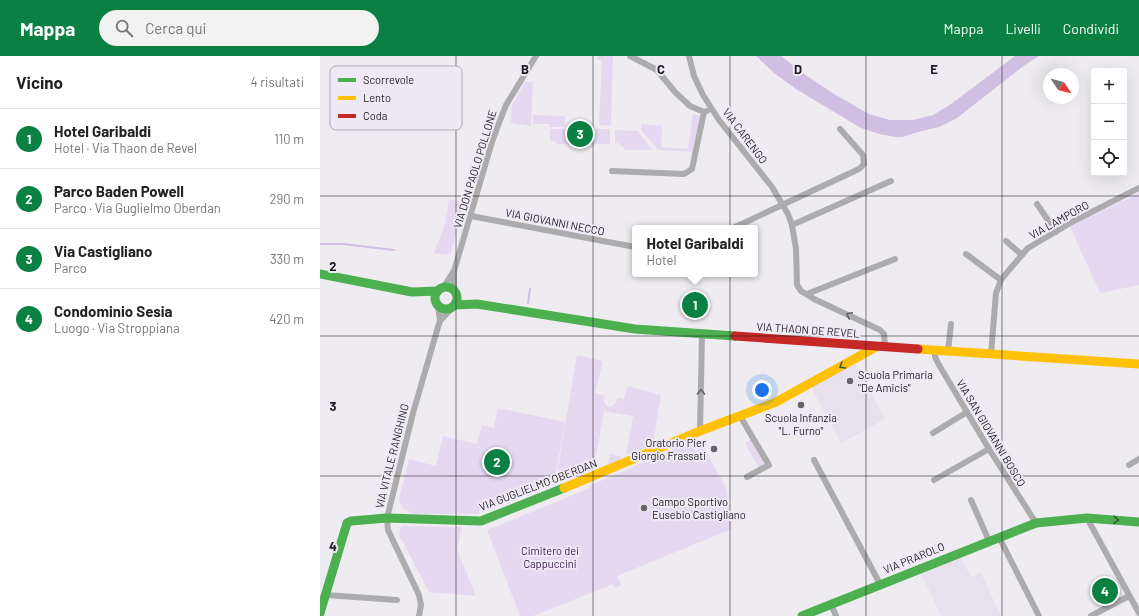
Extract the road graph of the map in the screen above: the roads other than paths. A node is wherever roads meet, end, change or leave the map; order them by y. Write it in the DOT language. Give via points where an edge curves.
graph roads {
  1 [pos="536,56"];
  2 [pos="630,56"];
  3 [pos="689,56"];
  4 [pos="712,109"];
  5 [pos="704,112"];
  6 [pos="840,129"];
  7 [pos="612,171"];
  8 [pos="891,181"];
  9 [pos="1139,188"];
  10 [pos="783,204"];
  11 [pos="1037,204"];
  12 [pos="471,216"];
  13 [pos="739,225"];
  14 [pos="792,225"];
  15 [pos="1056,232"];
  16 [pos="1006,242"];
  17 [pos="632,246"];
  18 [pos="966,254"];
  19 [pos="1022,255"];
  20 [pos="895,259"];
  21 [pos="454,271"];
  22 [pos="320,274"];
  23 [pos="1001,280"];
  24 [pos="440,289"];
  25 [pos="412,292"];
  26 [pos="455,292"];
  27 [pos="807,294"];
  28 [pos="437,304"];
  29 [pos="477,304"];
  30 [pos="453,307"];
  31 [pos="440,321"];
  32 [pos="951,324"];
  33 [pos="702,334"];
  34 [pos="880,347"];
  35 [pos="935,350"];
  36 [pos="948,351"];
  37 [pos="991,354"];
  38 [pos="1139,364"];
  39 [pos="967,412"];
  40 [pos="740,416"];
  41 [pos="700,431"];
  42 [pos="933,433"];
  43 [pos="989,449"];
  44 [pos="814,460"];
  45 [pos="1139,460"];
  46 [pos="1129,465"];
  47 [pos="747,477"];
  48 [pos="934,480"];
  49 [pos="971,500"];
  50 [pos="387,518"];
  51 [pos="1087,518"];
  52 [pos="1139,522"];
  53 [pos="1036,523"];
  54 [pos="999,537"];
  55 [pos="988,541"];
  56 [pos="880,584"];
  57 [pos="326,595"];
  58 [pos="1130,596"];
  59 [pos="397,600"];
  60 [pos="831,604"];
  61 [pos="320,613"];
  62 [pos="1139,613"];
  63 [pos="419,616"];
  64 [pos="802,616"];
  65 [pos="836,616"];
  66 [pos="1039,616"];
  67 [pos="1091,616"];
  1 -- 12 [label="street, VIA DON PAOLO POLLONE" via="506,104 492,142"];
  2 -- 5 [label="street" via="657,70 690,106"];
  3 -- 4 [label="street, VIA CARENGO" via="694,76"];
  4 -- 5 [label="street"];
  4 -- 10 [label="street, VIA CARENGO"];
  5 -- 7 [label="street" via="692,169 684,174"];
  6 -- 10 [label="street" via="863,155 864,164 859,169"];
  8 -- 14 [label="street"];
  9 -- 15 [label="street, VIA LAMPORO"];
  10 -- 13 [label="street"];
  10 -- 14 [label="street, VIA CARENGO"];
  11 -- 15 [label="street"];
  12 -- 17 [label="street, VIA GIOVANNI NECCO"];
  12 -- 21 [label="street, VIA DON PAOLO POLLONE"];
  14 -- 27 [label="street, VIA CARENGO" via="797,285"];
  15 -- 19 [label="street, VIA LAMPORO" via="1028,248"];
  16 -- 19 [label="street"];
  18 -- 23 [label="street"];
  19 -- 23 [label="street, VIA LAMPORO"];
  20 -- 27 [label="street"];
  21 -- 24 [label="street, VIA DON PAOLO POLLONE"];
  21 -- 26 [label="street, VIA DON PAOLO POLLONE"];
  22 -- 25 [label="street"];
  23 -- 37 [label="street, VIA LAMPORO" via="994,306"];
  24 -- 25 [label="street"];
  24 -- 26 [label="street" via="450,288"];
  24 -- 28 [label="street" via="436,296"];
  25 -- 28 [label="street"];
  26 -- 29 [label="street, VIA THAON DE REVEL"];
  26 -- 30 [label="street" via="457,300"];
  34 -- 27 [label="street, VIA CARENGO, one-way" via="884,334 880,330"];
  28 -- 30 [label="street" via="443,309"];
  28 -- 31 [label="street, VIA VITALE RANGHINO"];
  29 -- 30 [label="street, VIA THAON DE REVEL"];
  29 -- 33 [label="street, VIA THAON DE REVEL" via="635,329"];
  30 -- 31 [label="street, VIA VITALE RANGHINO"];
  31 -- 50 [label="street, VIA VITALE RANGHINO"];
  32 -- 36 [label="street"];
  33 -- 34 [label="street, VIA THAON DE REVEL"];
  41 -- 33 [label="street, one-way"];
  34 -- 35 [label="street, VIA THAON DE REVEL"];
  34 -- 40 [label="street, VIA GUGLIELMO OBERDAN, one-way" via="776,402"];
  35 -- 36 [label="street, VIA THAON DE REVEL"];
  35 -- 39 [label="street, VIA SAN GIOVANNI BOSCO" via="939,365"];
  36 -- 37 [label="street, VIA THAON DE REVEL"];
  37 -- 38 [label="street, VIA THAON DE REVEL"];
  39 -- 42 [label="street"];
  39 -- 43 [label="street, VIA SAN GIOVANNI BOSCO"];
  40 -- 41 [label="street, VIA GUGLIELMO OBERDAN"];
  40 -- 47 [label="street" via="769,465"];
  41 -- 50 [label="street, VIA GUGLIELMO OBERDAN" via="486,520"];
  43 -- 48 [label="street"];
  43 -- 53 [label="street, VIA SAN GIOVANNI BOSCO"];
  44 -- 56 [label="street"];
  45 -- 46 [label="street"];
  49 -- 55 [label="street"];
  50 -- 57 [label="street, VIA GUGLIELMO OBERDAN" via="347,523"];
  50 -- 63 [label="street, VIA VITALE RANGHINO" via="388,530 419,595"];
  51 -- 52 [label="street, VIA PRAROLO, one-way"];
  51 -- 53 [label="street, VIA PRAROLO"];
  51 -- 58 [label="street"];
  53 -- 54 [label="street, VIA PRAROLO"];
  54 -- 55 [label="street, VIA PRAROLO"];
  54 -- 66 [label="street"];
  55 -- 56 [label="street, VIA PRAROLO"];
  56 -- 60 [label="street, VIA PRAROLO"];
  57 -- 59 [label="street"];
  57 -- 61 [label="street"];
  58 -- 62 [label="street"];
  58 -- 67 [label="street"];
  60 -- 64 [label="street, VIA PRAROLO"];
  60 -- 65 [label="street"];
}
